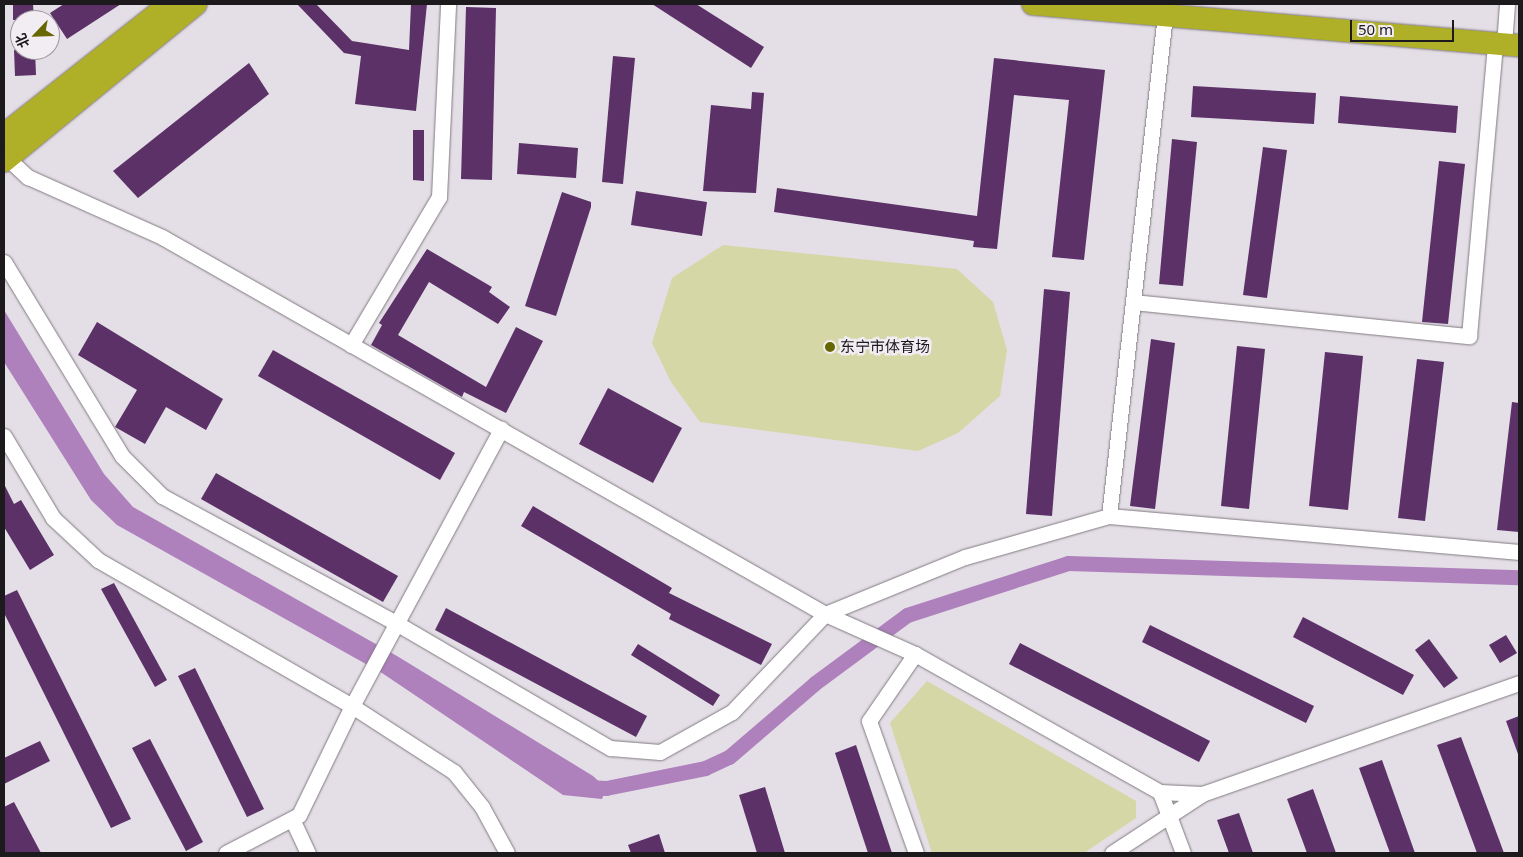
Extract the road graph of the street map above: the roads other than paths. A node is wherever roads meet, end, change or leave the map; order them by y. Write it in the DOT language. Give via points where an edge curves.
graph roads {
  1 [pos="448,4"];
  2 [pos="1033,4"];
  3 [pos="1507,4"];
  4 [pos="185,5"];
  5 [pos="1156,11"];
  6 [pos="1506,45"];
  7 [pos="4,135"];
  8 [pos="5,158"];
  9 [pos="4,262"];
  10 [pos="1133,302"];
  11 [pos="351,345"];
  12 [pos="501,430"];
  13 [pos="4,436"];
  14 [pos="1109,516"];
  15 [pos="1519,552"];
  16 [pos="825,614"];
  17 [pos="396,623"];
  18 [pos="912,653"];
  19 [pos="1519,683"];
  20 [pos="352,706"];
  21 [pos="1160,792"];
  22 [pos="1202,794"];
  23 [pos="1169,815"];
  24 [pos="292,819"];
  25 [pos="226,853"];
  26 [pos="308,853"];
  27 [pos="507,853"];
  28 [pos="916,853"];
  29 [pos="1112,853"];
  30 [pos="1183,853"];
  1 -- 11 [label="street" via="439,197"];
  2 -- 5 [label="highway"];
  3 -- 6 [label="street"];
  4 -- 7 [label="highway"];
  4 -- 8 [label="highway"];
  5 -- 6 [label="highway"];
  5 -- 10 [label="street"];
  6 -- 10 [label="street" via="1469,336"];
  8 -- 11 [label="street" via="28,177 162,237"];
  9 -- 17 [label="street" via="122,456 140,478 162,496"];
  10 -- 14 [label="street"];
  11 -- 12 [label="street"];
  12 -- 16 [label="street"];
  12 -- 17 [label="street"];
  13 -- 20 [label="street" via="53,518 98,560"];
  14 -- 15 [label="street"];
  14 -- 16 [label="street" via="965,557"];
  16 -- 17 [label="street" via="732,712 660,752 610,748"];
  16 -- 18 [label="street"];
  17 -- 20 [label="street"];
  18 -- 21 [label="street"];
  18 -- 28 [label="street" via="869,721"];
  19 -- 22 [label="street"];
  20 -- 24 [label="street" via="299,815"];
  20 -- 27 [label="street" via="454,772 482,807"];
  21 -- 22 [label="street"];
  21 -- 23 [label="street"];
  22 -- 23 [label="street"];
  23 -- 29 [label="street"];
  23 -- 30 [label="street"];
  24 -- 25 [label="street"];
  24 -- 26 [label="street"];
}
